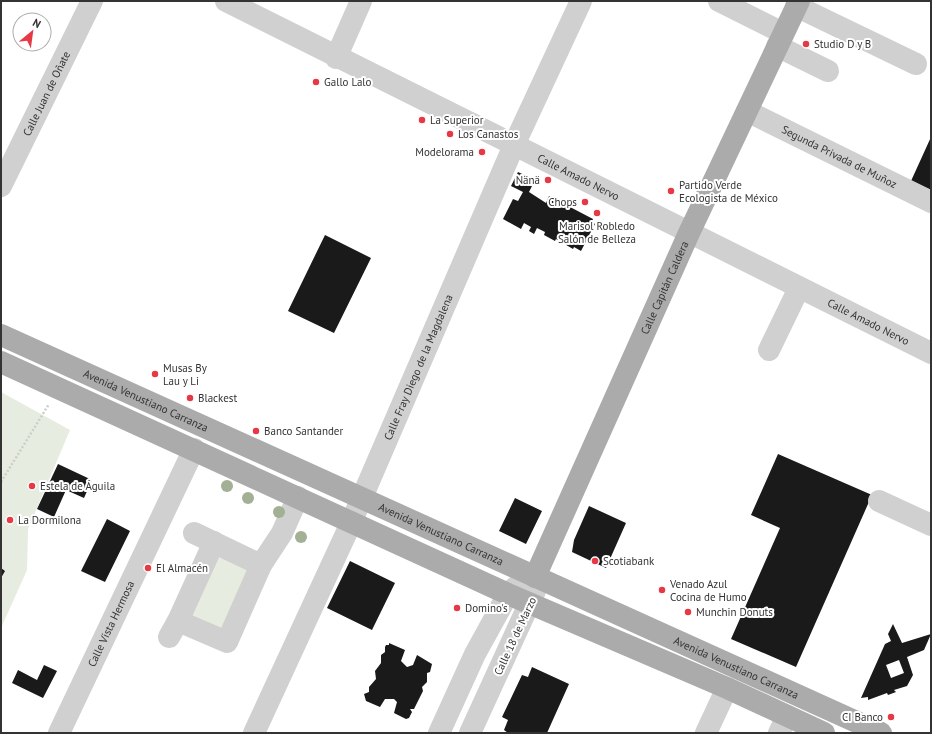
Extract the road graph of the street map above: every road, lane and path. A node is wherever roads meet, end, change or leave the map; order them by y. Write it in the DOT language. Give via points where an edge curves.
graph roads {
  1 [pos="92,1"];
  2 [pos="226,1"];
  3 [pos="361,1"];
  4 [pos="581,1"];
  5 [pos="719,1"];
  6 [pos="798,4"];
  7 [pos="780,40"];
  8 [pos="336,58"];
  9 [pos="916,64"];
  10 [pos="828,71"];
  11 [pos="747,111"];
  12 [pos="514,145"];
  13 [pos="1,186"];
  14 [pos="931,202"];
  15 [pos="689,233"];
  16 [pos="799,288"];
  17 [pos="1,335"];
  18 [pos="769,350"];
  19 [pos="931,353"];
  20 [pos="1,362"];
  21 [pos="60,389"];
  22 [pos="194,449"];
  23 [pos="1,482"];
  24 [pos="298,497"];
  25 [pos="360,499"];
  26 [pos="879,501"];
  27 [pos="351,523"];
  28 [pos="931,525"];
  29 [pos="194,533"];
  30 [pos="214,542"];
  31 [pos="261,565"];
  32 [pos="535,577"];
  33 [pos="508,594"];
  34 [pos="529,603"];
  35 [pos="727,688"];
  36 [pos="783,724"];
  37 [pos="59,733"];
  38 [pos="254,733"];
  39 [pos="439,733"];
  40 [pos="470,733"];
  41 [pos="706,733"];
  42 [pos="824,733"];
  43 [pos="880,733"];
  1 -- 13 [label="street, Calle Juan de Oñate"];
  2 -- 8 [label="street, Calle Amado Nervo"];
  3 -- 8 [label="street"];
  4 -- 12 [label="street, Calle Fray Diego de la Magdalena"];
  5 -- 7 [label="street"];
  6 -- 7 [label="main road, Calle Capitán Caldera"];
  6 -- 9 [label="street"];
  7 -- 10 [label="street"];
  7 -- 11 [label="main road, Calle Capitán Caldera"];
  8 -- 12 [label="street, Calle Amado Nervo"];
  11 -- 14 [label="street, Segunda Privada de Muñoz"];
  11 -- 15 [label="main road, Calle Capitán Caldera"];
  12 -- 15 [label="street, Calle Amado Nervo"];
  12 -- 25 [label="street, Calle Fray Diego de la Magdalena"];
  15 -- 16 [label="street, Calle Amado Nervo"];
  15 -- 32 [label="main road, Calle Capitán Caldera"];
  16 -- 18 [label="street"];
  16 -- 19 [label="street, Calle Amado Nervo"];
  17 -- 25 [label="main road, Avenida Venustiano Carranza"];
  20 -- 21 [label="main road, Avenida Venustiano Carranza"];
  21 -- 22 [label="main road, Avenida Venustiano Carranza"];
  21 -- 23 [label="path"];
  22 -- 24 [label="main road, Avenida Venustiano Carranza"];
  22 -- 37 [label="street, Calle Vista Hermosa"];
  24 -- 27 [label="main road, Avenida Venustiano Carranza"];
  24 -- 31 [label="street" via="282,533"];
  25 -- 27 [label="street, Calle Fray Diego de la Magdalena"];
  25 -- 32 [label="main road, Avenida Venustiano Carranza"];
  26 -- 28 [label="street"];
  27 -- 33 [label="main road, Avenida Venustiano Carranza"];
  27 -- 38 [label="street, Calle Fray Diego de la Magdalena"];
  29 -- 30 [label="street"];
  30 -- 31 [label="street"];
  30 -- 31 [label="street" via="174,629 227,642"];
  32 -- 33 [label="street, Calle 18 de Marzo" via="520,584"];
  32 -- 34 [label="street, Calle 18 de Marzo" via="535,591"];
  32 -- 43 [label="main road, Avenida Venustiano Carranza"];
  33 -- 34 [label="main road, Avenida Venustiano Carranza"];
  33 -- 39 [label="street, Calle 18 de Marzo" via="475,654"];
  34 -- 35 [label="main road, Avenida Venustiano Carranza"];
  34 -- 40 [label="street, Calle 18 de Marzo"];
  35 -- 36 [label="main road, Avenida Venustiano Carranza"];
  35 -- 41 [label="street"];
  36 -- 42 [label="main road, Avenida Venustiano Carranza"];
}
